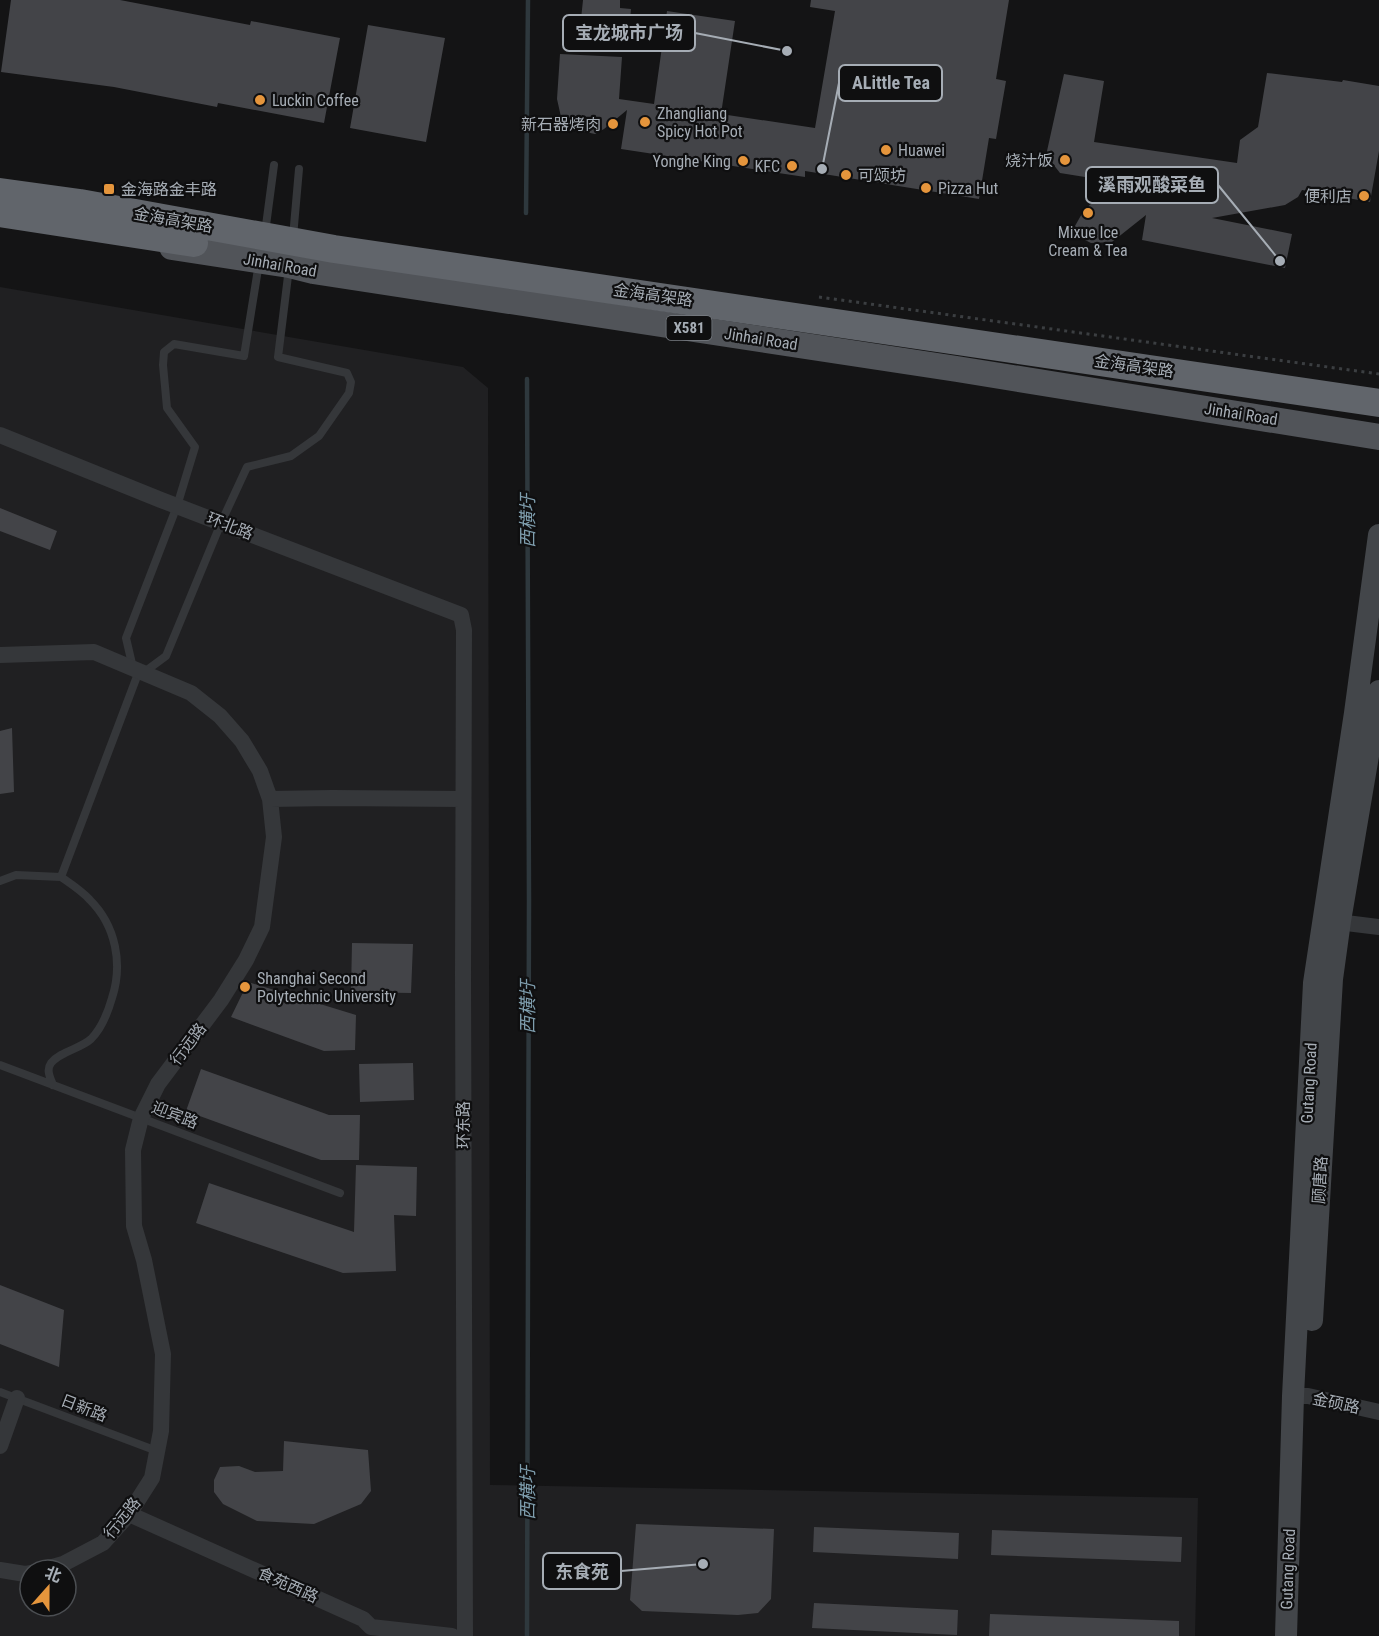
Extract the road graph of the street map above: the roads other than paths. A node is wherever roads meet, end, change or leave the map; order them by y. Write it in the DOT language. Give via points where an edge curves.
graph roads {
  1 [pos="274,165"];
  2 [pos="299,169"];
  3 [pos="0,184"];
  4 [pos="0,192"];
  5 [pos="0,213"];
  6 [pos="0,219"];
  7 [pos="266,228"];
  8 [pos="293,233"];
  9 [pos="260,260"];
  10 [pos="289,265"];
  11 [pos="1379,389"];
  12 [pos="1379,403"];
  13 [pos="1379,419"];
  14 [pos="0,435"];
  15 [pos="1379,437"];
  16 [pos="177,506"];
  17 [pos="221,523"];
  18 [pos="1379,535"];
  19 [pos="460,615"];
  20 [pos="0,656"];
  21 [pos="139,671"];
  22 [pos="1379,691"];
  23 [pos="270,799"];
  24 [pos="464,799"];
  25 [pos="61,877"];
  26 [pos="0,881"];
  27 [pos="1331,921"];
  28 [pos="1379,927"];
  29 [pos="0,1065"];
  30 [pos="52,1085"];
  31 [pos="141,1118"];
  32 [pos="340,1193"];
  33 [pos="0,1392"];
  34 [pos="1300,1396"];
  35 [pos="17,1398"];
  36 [pos="1379,1412"];
  37 [pos="0,1446"];
  38 [pos="157,1451"];
  39 [pos="129,1514"];
  40 [pos="74,1558"];
  41 [pos="0,1570"];
  42 [pos="18,1573"];
  43 [pos="369,1632"];
  44 [pos="452,1636"];
  45 [pos="465,1636"];
  46 [pos="1286,1636"];
  47 [pos="1302,1636"];
  1 -- 7 [label="lane"];
  2 -- 8 [label="lane"];
  3 -- 7 [label="main road, Jinhai Road / X581"];
  4 -- 12 [label="highway, 金海高架路" via="80,202 334,249"];
  5 -- 13 [label="highway, 金海高架路" via="814,338"];
  6 -- 9 [label="main road, Jinhai Road / X581"];
  7 -- 8 [label="main road, Jinhai Road / X581"];
  7 -- 9 [label="lane"];
  8 -- 10 [label="lane"];
  8 -- 11 [label="main road, Jinhai Road / X581"];
  9 -- 10 [label="main road, Jinhai Road / X581"];
  9 -- 16 [label="lane" via="244,356 174,344 164,352 167,408 195,447"];
  10 -- 15 [label="main road, Jinhai Road / X581"];
  10 -- 17 [label="lane" via="278,357 347,373 351,382 349,393 319,436 291,456 247,467"];
  14 -- 16 [label="street, 环北路"];
  16 -- 17 [label="street, 环北路"];
  16 -- 21 [label="lane" via="126,638"];
  17 -- 19 [label="street, 环北路"];
  17 -- 21 [label="lane" via="166,656"];
  18 -- 27 [label="main road, Gutang Road"];
  19 -- 24 [label="street, 环东路" via="464,630"];
  20 -- 21 [label="street, 行远路" via="94,652"];
  21 -- 23 [label="street, 行远路" via="190,693 220,716 242,741 260,771"];
  21 -- 25 [label="lane"];
  22 -- 27 [label="main road"];
  23 -- 24 [label="street"];
  23 -- 31 [label="street, 行远路" via="274,837 262,927 227,990 158,1084"];
  24 -- 45 [label="street, 环东路"];
  25 -- 26 [label="lane" via="16,875"];
  25 -- 30 [label="lane" via="91,900 110,927 117,953 117,983 108,1013 91,1039 51,1064 48,1073"];
  27 -- 28 [label="street"];
  27 -- 34 [label="main road, Gutang Road" via="1314,995"];
  29 -- 30 [label="lane, 迎宾路"];
  30 -- 31 [label="lane, 迎宾路"];
  31 -- 32 [label="lane, 迎宾路"];
  31 -- 38 [label="street, 行远路" via="133,1150 132,1192 134,1226 164,1354"];
  33 -- 35 [label="lane, 日新路"];
  34 -- 36 [label="street, 金硕路"];
  34 -- 46 [label="main road, Gutang Road"];
  34 -- 47 [label="main road"];
  35 -- 37 [label="street"];
  35 -- 38 [label="lane, 日新路"];
  38 -- 39 [label="street, 行远路" via="152,1478"];
  39 -- 40 [label="street, 行远路" via="103,1543"];
  39 -- 43 [label="street, 食苑西路" via="363,1619"];
  41 -- 42 [label="street"];
  43 -- 44 [label="street, 食苑西路"];
}
